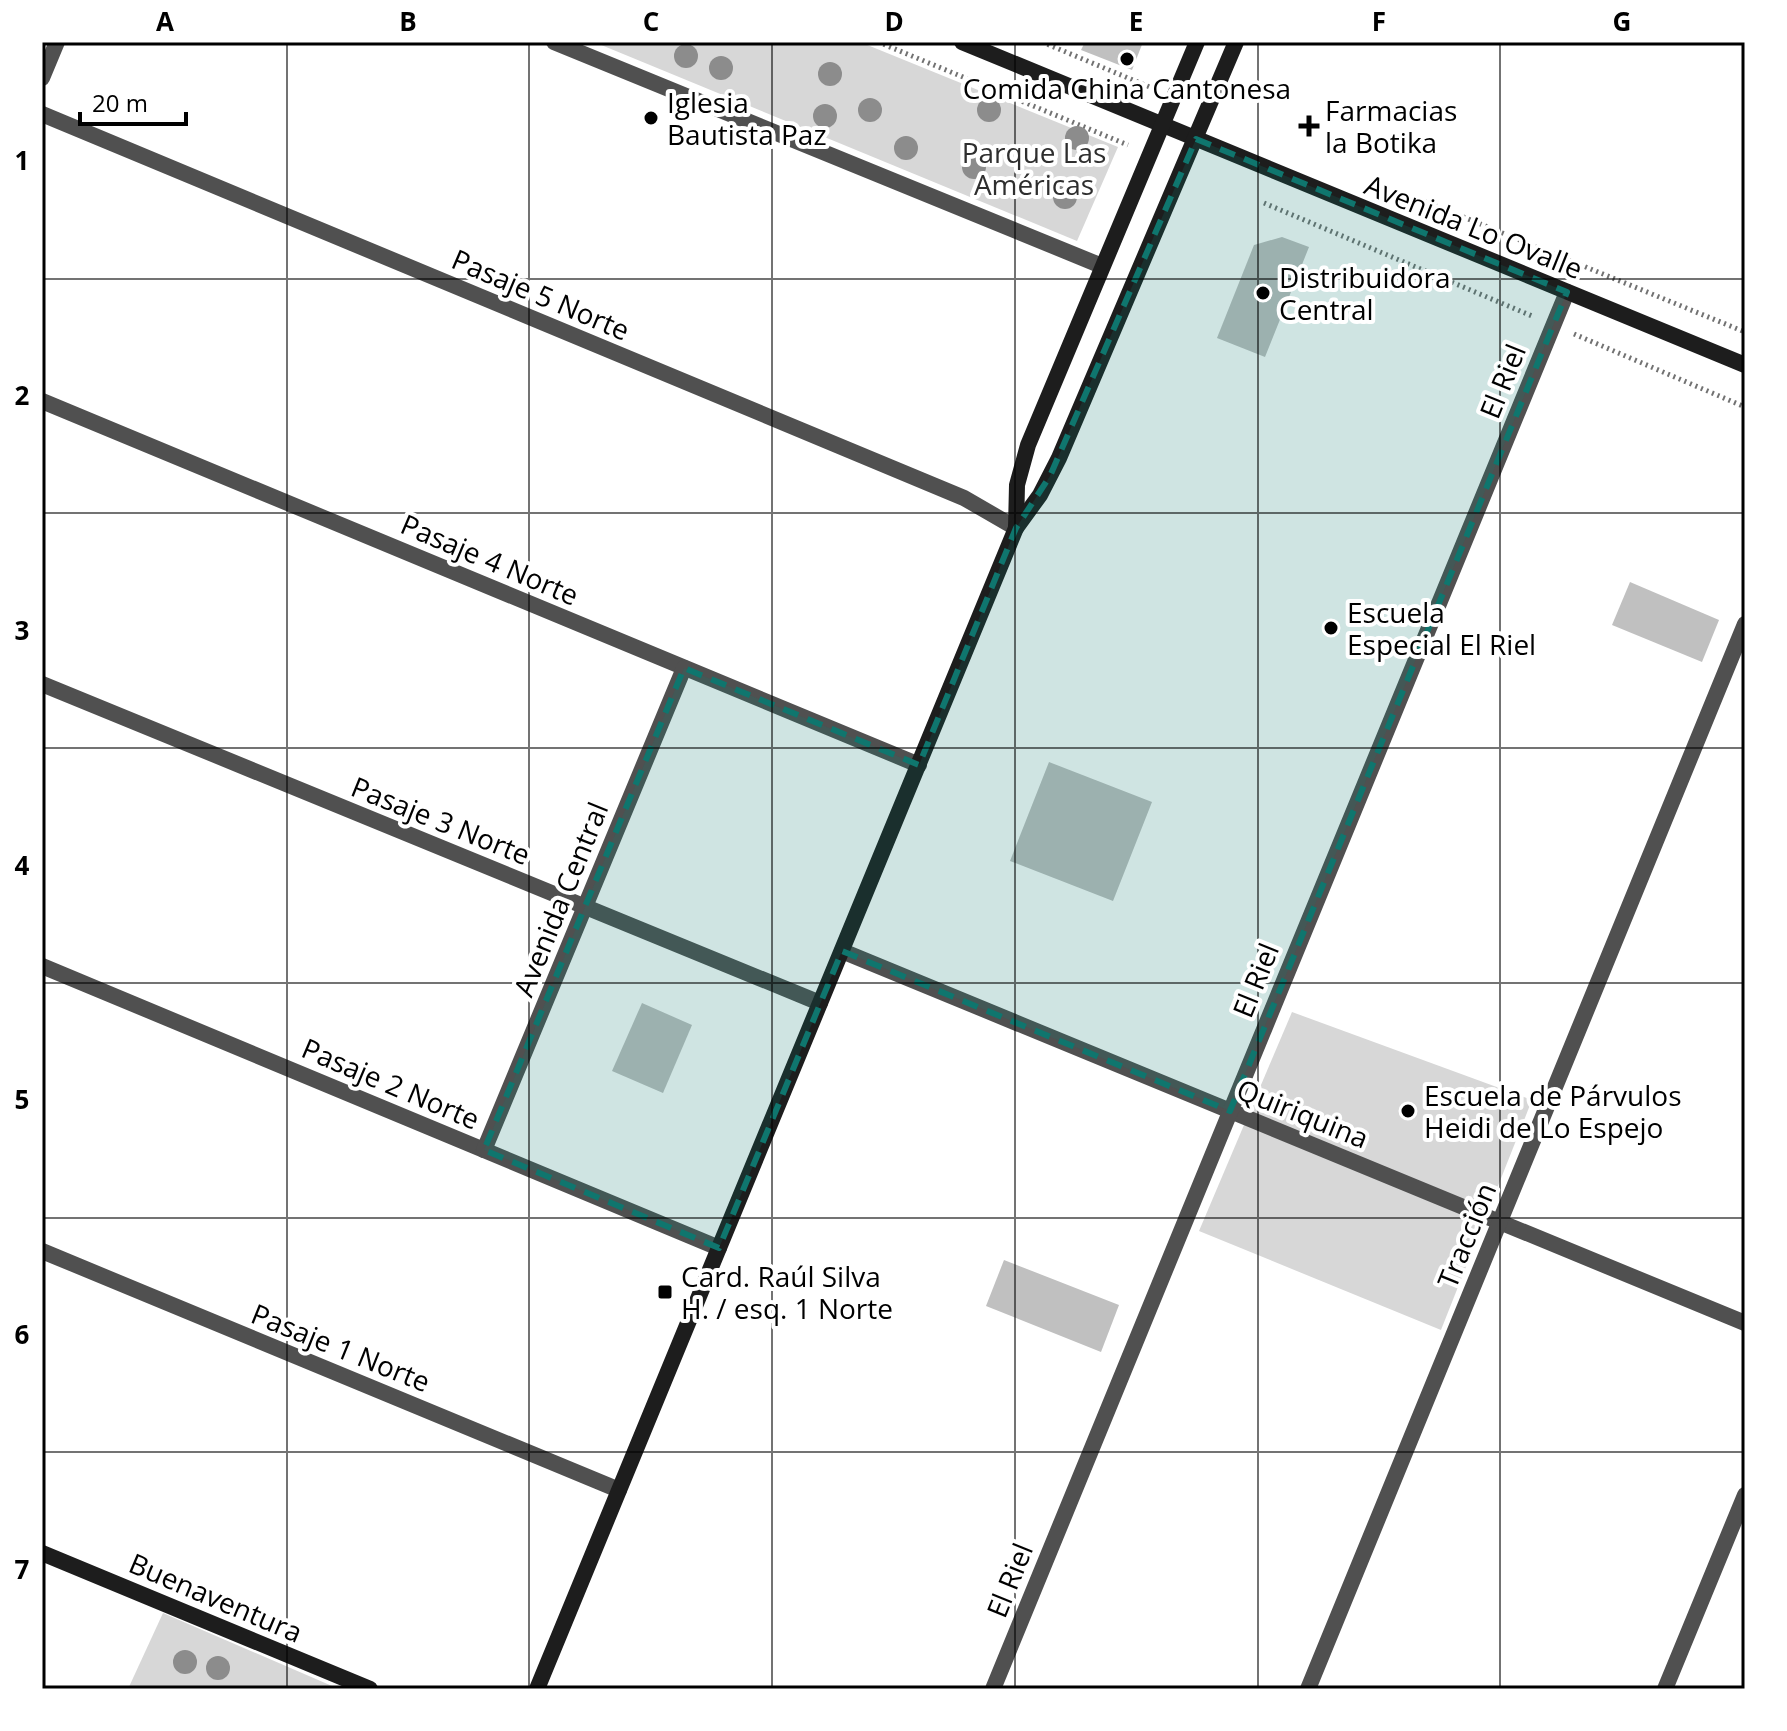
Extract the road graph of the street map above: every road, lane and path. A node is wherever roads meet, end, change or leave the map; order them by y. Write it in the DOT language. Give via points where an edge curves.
graph roads {
  1 [pos="57,42"];
  2 [pos="554,42"];
  3 [pos="878,42"];
  4 [pos="962,42"];
  5 [pos="1197,42"];
  6 [pos="1236,42"];
  7 [pos="42,78"];
  8 [pos="42,114"];
  9 [pos="1162,125"];
  10 [pos="1196,139"];
  11 [pos="1128,145"];
  12 [pos="1264,203"];
  13 [pos="1102,266"];
  14 [pos="1567,292"];
  15 [pos="1553,326"];
  16 [pos="1745,365"];
  17 [pos="42,401"];
  18 [pos="1745,407"];
  19 [pos="1016,528"];
  20 [pos="1745,624"];
  21 [pos="684,668"];
  22 [pos="42,684"];
  23 [pos="919,765"];
  24 [pos="585,907"];
  25 [pos="842,951"];
  26 [pos="42,966"];
  27 [pos="820,1003"];
  28 [pos="1230,1111"];
  29 [pos="484,1150"];
  30 [pos="1499,1222"];
  31 [pos="719,1248"];
  32 [pos="42,1251"];
  33 [pos="1745,1323"];
  34 [pos="619,1490"];
  35 [pos="1745,1495"];
  36 [pos="42,1553"];
  37 [pos="370,1689"];
  38 [pos="537,1689"];
  39 [pos="993,1689"];
  40 [pos="1308,1689"];
  41 [pos="1665,1689"];
  1 -- 7 [label="street"];
  2 -- 13 [label="street"];
  3 -- 11 [label="path"];
  4 -- 9 [label="street, Avenida Lo Ovalle"];
  5 -- 9 [label="street"];
  6 -- 10 [label="street"];
  8 -- 19 [label="street, Pasaje 5 Norte" via="964,498"];
  9 -- 10 [label="street, Avenida Lo Ovalle"];
  9 -- 13 [label="street"];
  10 -- 14 [label="street, Avenida Lo Ovalle"];
  10 -- 19 [label="street" via="1050,476"];
  12 -- 15 [label="path"];
  13 -- 19 [label="street" via="1021,469"];
  14 -- 15 [label="street, El Riel"];
  14 -- 16 [label="street, Avenida Lo Ovalle"];
  15 -- 18 [label="path"];
  15 -- 28 [label="street, El Riel"];
  17 -- 21 [label="street, Pasaje 4 Norte"];
  19 -- 23 [label="street"];
  20 -- 30 [label="street, Tracción"];
  21 -- 23 [label="street, Pasaje 4 Norte"];
  21 -- 24 [label="street, Avenida Central"];
  22 -- 24 [label="street, Pasaje 3 Norte"];
  23 -- 25 [label="street"];
  24 -- 27 [label="street, Pasaje 3 Norte"];
  24 -- 29 [label="street, Avenida Central"];
  25 -- 27 [label="street"];
  25 -- 28 [label="street, Quiriquina"];
  26 -- 29 [label="street, Pasaje 2 Norte"];
  27 -- 31 [label="street"];
  28 -- 30 [label="street, Quiriquina"];
  28 -- 39 [label="street, El Riel"];
  29 -- 31 [label="street, Pasaje 2 Norte"];
  30 -- 33 [label="street, Quiriquina"];
  30 -- 40 [label="street, Tracción"];
  31 -- 34 [label="street"];
  32 -- 34 [label="street, Pasaje 1 Norte"];
  34 -- 38 [label="street"];
  35 -- 41 [label="street"];
  36 -- 37 [label="street, Buenaventura"];
}
